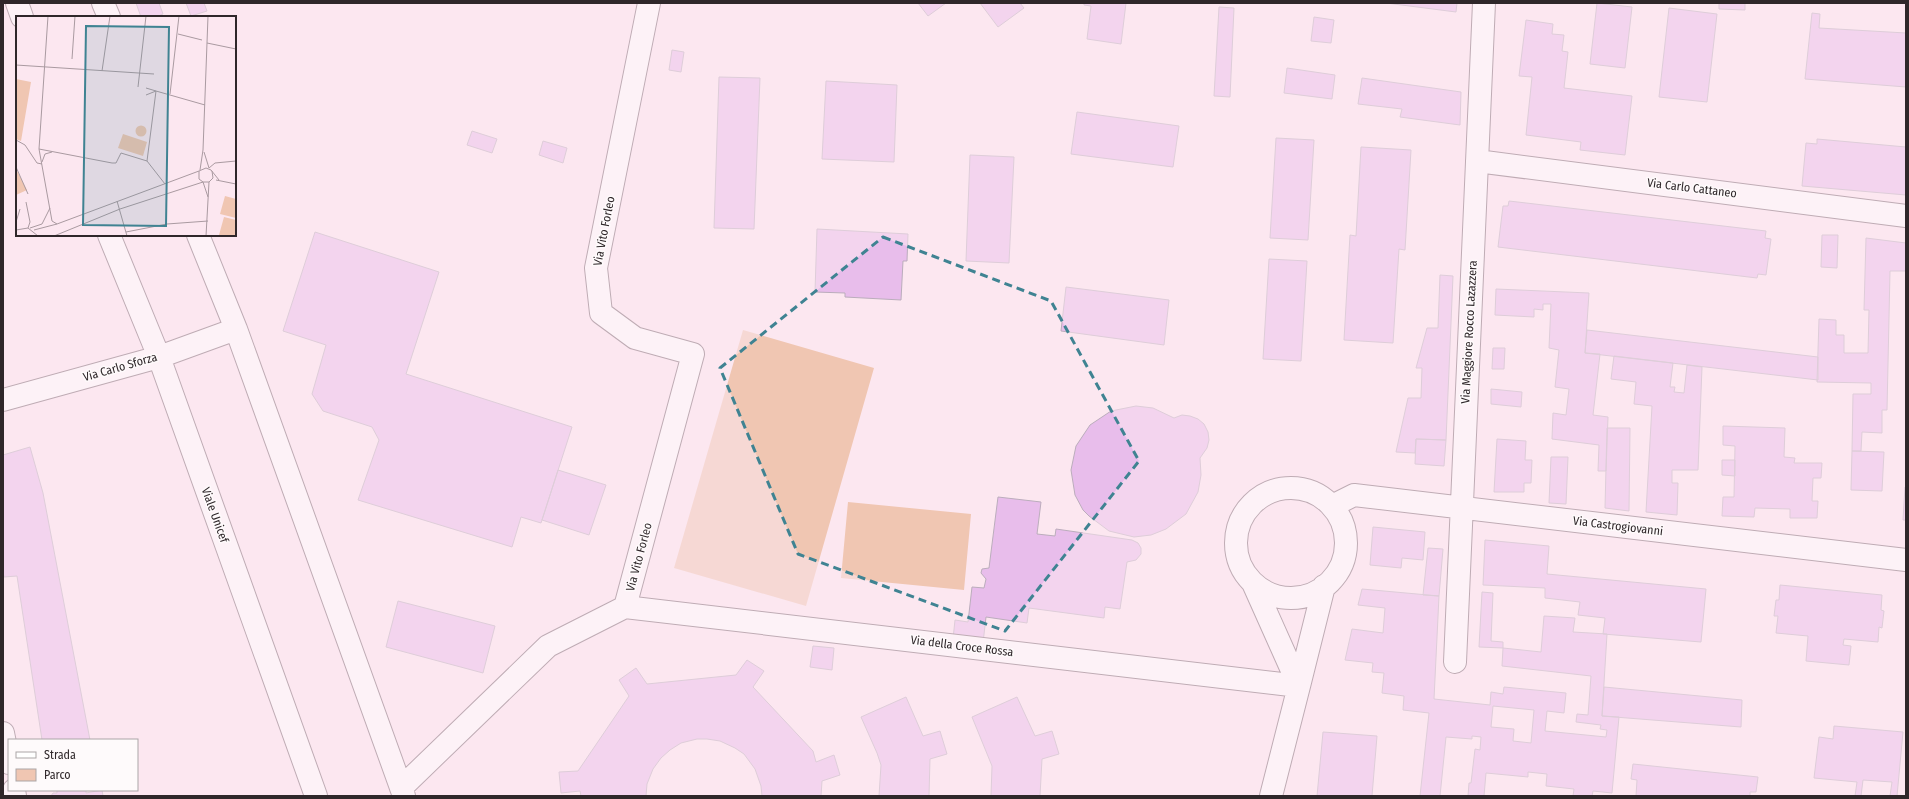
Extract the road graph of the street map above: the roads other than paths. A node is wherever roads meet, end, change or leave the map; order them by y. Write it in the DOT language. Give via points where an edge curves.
graph roads {
  1 [pos="17,3"];
  2 [pos="103,3"];
  3 [pos="649,3"];
  4 [pos="1484,3"];
  5 [pos="22,16"];
  6 [pos="109,16"];
  7 [pos="1477,161"];
  8 [pos="1906,216"];
  9 [pos="109,236"];
  10 [pos="198,236"];
  11 [pos="236,329"];
  12 [pos="159,357"];
  13 [pos="3,400"];
  14 [pos="1332,506"];
  15 [pos="1462,507"];
  16 [pos="1906,560"];
  17 [pos="1253,583"];
  18 [pos="1324,586"];
  19 [pos="625,607"];
  20 [pos="1455,662"];
  21 [pos="1299,686"];
  22 [pos="3,732"];
  23 [pos="8,758"];
  24 [pos="402,792"];
  25 [pos="316,796"];
  26 [pos="1271,796"];
  1 -- 5 [label="street"];
  2 -- 6 [label="street"];
  3 -- 19 [label="street, Via Vito Forleo" via="596,268 601,314 635,338 693,354"];
  4 -- 7 [label="street, Via Maggiore Rocco Lazazzera"];
  7 -- 8 [label="street, Via Carlo Cattaneo"];
  7 -- 15 [label="street, Via Maggiore Rocco Lazazzera"];
  9 -- 12 [label="street, Viale Unicef"];
  10 -- 11 [label="street"];
  11 -- 12 [label="street, Via Carlo Sforza"];
  11 -- 24 [label="street"];
  12 -- 13 [label="street, Via Carlo Sforza"];
  12 -- 25 [label="street, Viale Unicef"];
  14 -- 15 [label="street, Via Castrogiovanni" via="1354,494"];
  14 -- 17 [label="street" via="1318,495 1302,488 1284,488 1267,492 1252,503 1242,517 1236,534 1236,552 1242,568"];
  14 -- 18 [label="street" via="1342,521 1346,539 1344,557 1336,573"];
  15 -- 16 [label="street, Via Castrogiovanni"];
  15 -- 20 [label="street, Via Maggiore Rocco Lazazzera"];
  17 -- 18 [label="street" via="1266,592 1280,597 1296,598 1311,594"];
  17 -- 21 [label="street"];
  18 -- 21 [label="street"];
  19 -- 21 [label="street, Via della Croce Rossa"];
  19 -- 24 [label="street" via="548,646"];
  21 -- 26 [label="street"];
  22 -- 23 [label="street"];
}
